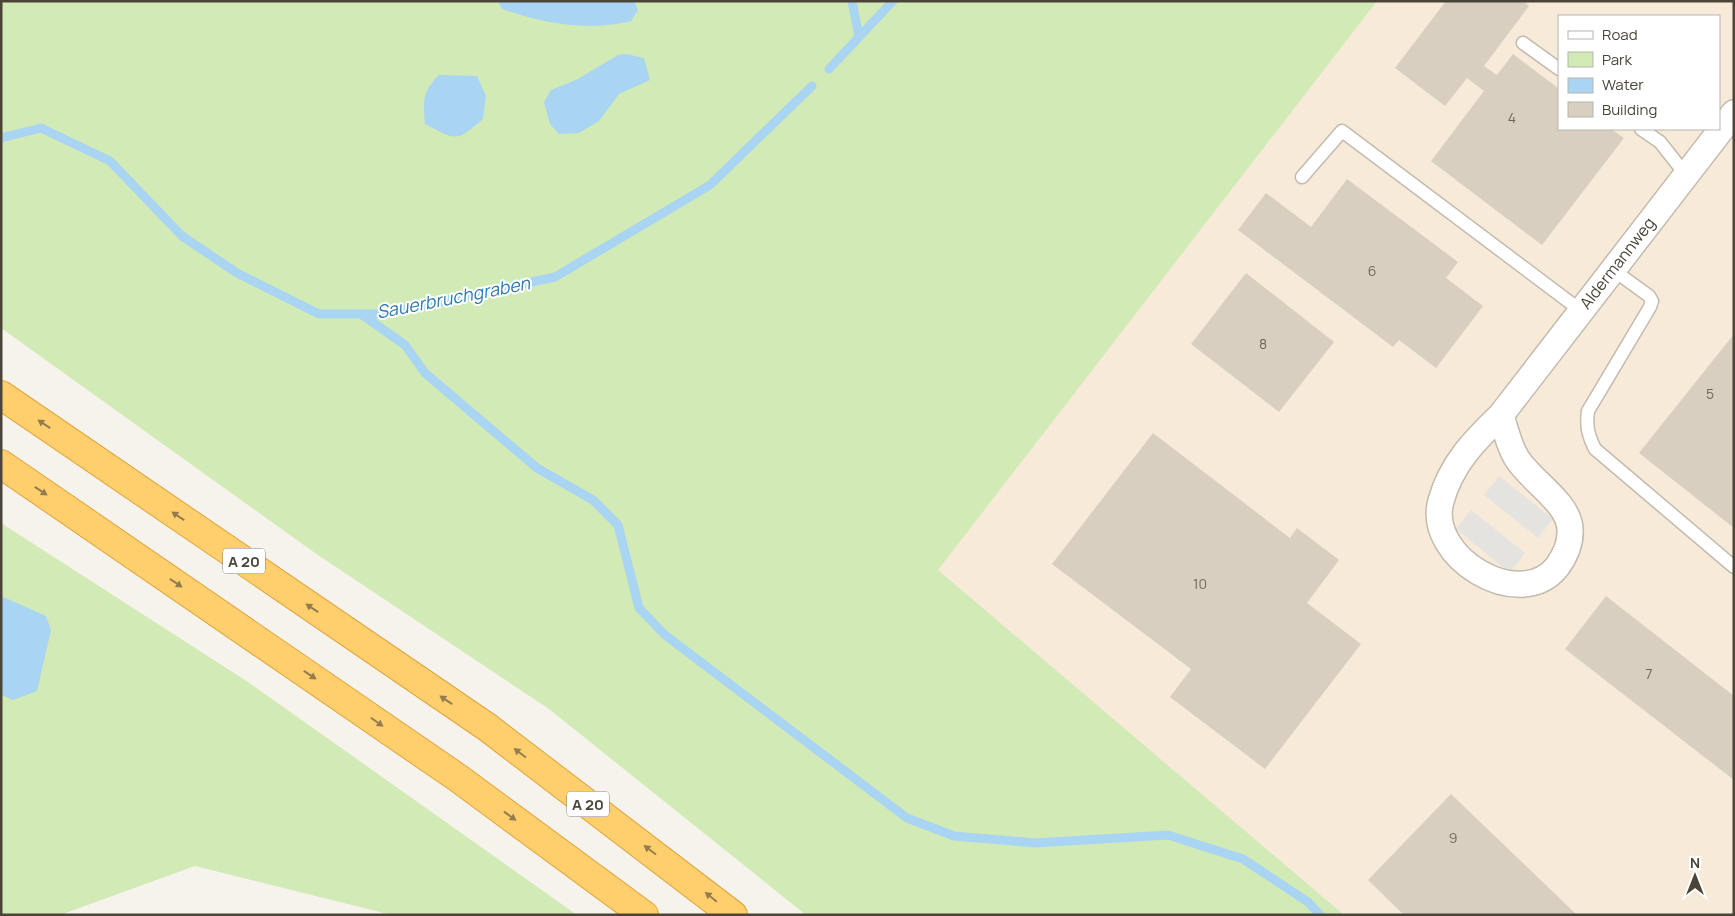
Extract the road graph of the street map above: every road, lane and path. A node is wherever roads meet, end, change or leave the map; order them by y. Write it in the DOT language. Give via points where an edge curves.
graph roads {
  1 [pos="1523,44"];
  2 [pos="1558,68"];
  3 [pos="1734,113"];
  4 [pos="1642,130"];
  5 [pos="1686,175"];
  6 [pos="1302,177"];
  7 [pos="1612,270"];
  8 [pos="1580,310"];
  9 [pos="1,395"];
  10 [pos="1501,415"];
  11 [pos="1,464"];
  12 [pos="1734,567"];
  13 [pos="644,915"];
  14 [pos="733,915"];
  1 -- 2 [label="lane"];
  3 -- 5 [label="street, Aldermannweg"];
  4 -- 5 [label="lane" via="1660,142"];
  5 -- 7 [label="street, Aldermannweg"];
  6 -- 8 [label="lane" via="1342,131"];
  7 -- 8 [label="street, Aldermannweg"];
  7 -- 12 [label="lane" via="1652,301 1588,411 1588,435 1595,449"];
  8 -- 10 [label="street, Aldermannweg"];
  14 -- 9 [label="highway, A 20, one-way" via="487,728"];
  10 -- 10 [label="street, Aldermannweg" via="1469,446 1456,466 1440,502 1439,522 1444,540 1467,564 1505,584 1522,586 1551,575 1569,544 1570,527 1565,513 1516,458"];
  11 -- 13 [label="highway, one-way" via="450,772"];
}
